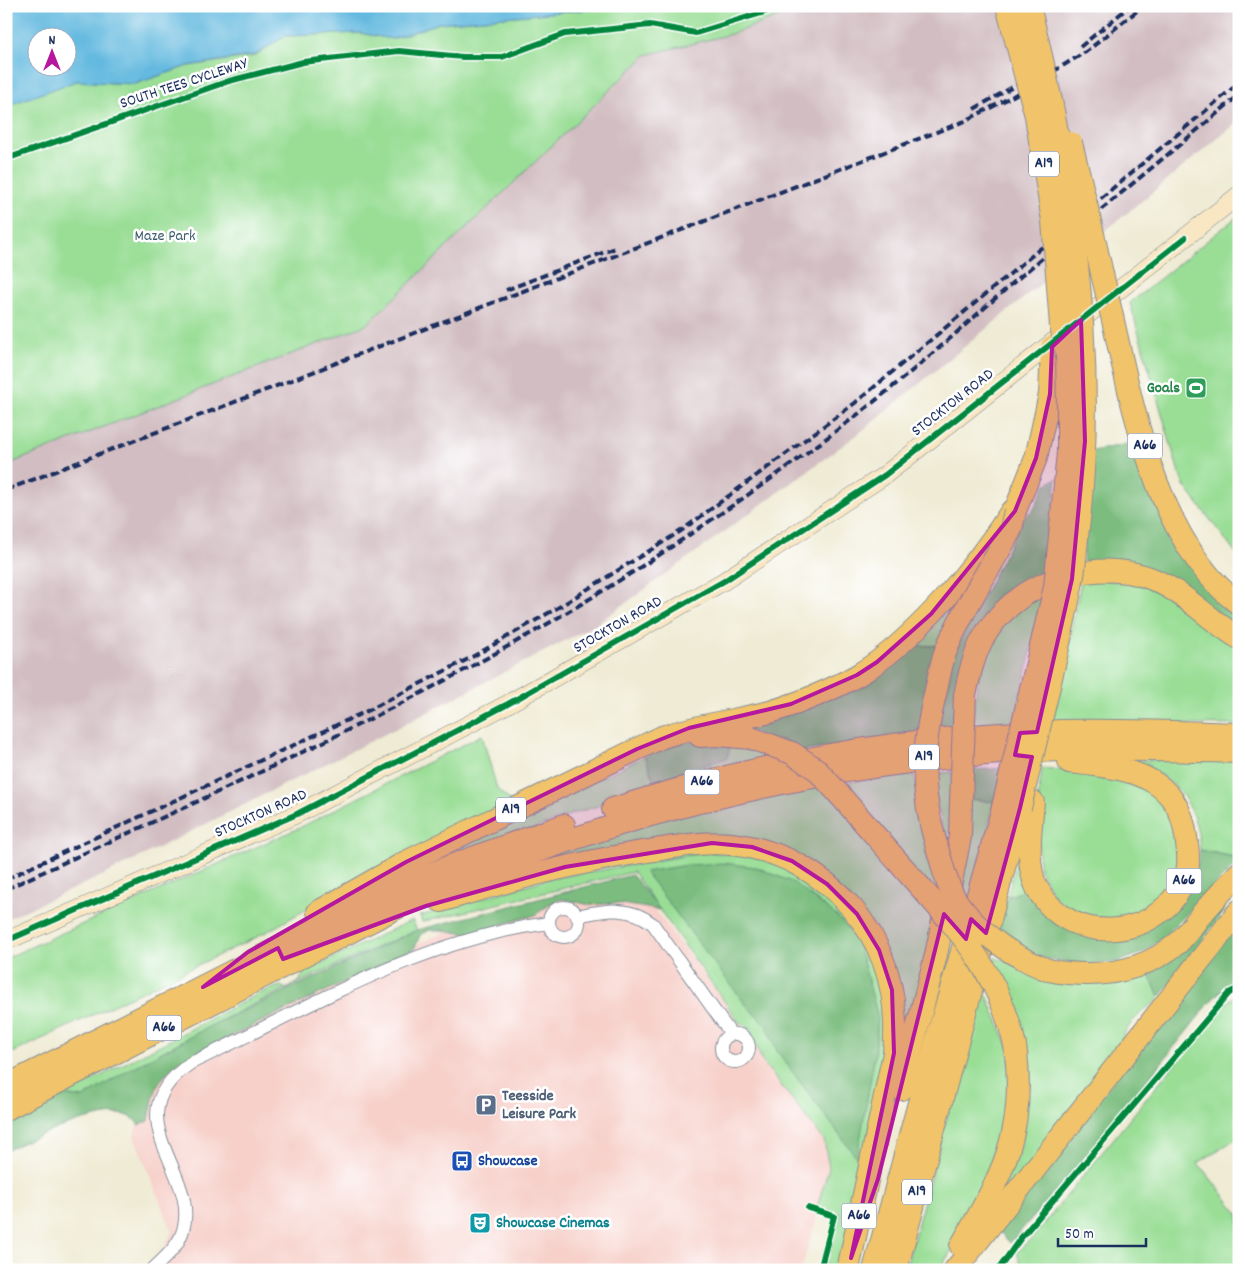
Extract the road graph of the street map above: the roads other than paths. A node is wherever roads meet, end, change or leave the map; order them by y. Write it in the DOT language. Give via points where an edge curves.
graph roads {
  1 [pos="1007,6"];
  2 [pos="1030,6"];
  3 [pos="1046,71"];
  4 [pos="1239,195"];
  5 [pos="1061,326"];
  6 [pos="1015,511"];
  7 [pos="1239,604"];
  8 [pos="1239,638"];
  9 [pos="1047,691"];
  10 [pos="1239,734"];
  11 [pos="1239,752"];
  12 [pos="1000,753"];
  13 [pos="618,760"];
  14 [pos="1018,807"];
  15 [pos="1239,873"];
  16 [pos="1239,911"];
  17 [pos="577,916"];
  18 [pos="549,923"];
  19 [pos="6,941"];
  20 [pos="321,945"];
  21 [pos="203,987"];
  22 [pos="731,1034"];
  23 [pos="6,1086"];
  24 [pos="6,1109"];
  25 [pos="849,1264"];
  26 [pos="152,1270"];
  27 [pos="874,1270"];
  28 [pos="896,1270"];
  29 [pos="947,1270"];
  30 [pos="955,1270"];
  1 -- 5 [label="highway, A19, bridge" via="1036,116 1053,221"];
  2 -- 3 [label="highway, A19, bridge"];
  3 -- 7 [label="highway, A66, bridge" via="1066,123 1131,404 1160,492 1203,568"];
  3 -- 9 [label="highway, A19, bridge" via="1068,202 1078,287 1085,395 1083,476 1072,580"];
  4 -- 19 [label="main road, STOCKTON ROAD" via="885,475 724,581 506,705 297,814"];
  5 -- 6 [label="highway, A19" via="1052,346 1050,394 1036,458"];
  5 -- 14 [label="highway, A19, bridge" via="1067,356 1068,452 1055,587"];
  6 -- 13 [label="highway, A19" via="1010,512 993,540 931,614 877,662 857,675 791,704 662,737"];
  6 -- 15 [label="highway, A19, bridge" via="1011,529 944,654 924,753 924,784 937,848 946,880 959,905 998,945 1022,960 1048,970 1097,975 1140,965 1163,954 1179,942"];
  8 -- 25 [label="highway, A66, bridge" via="1168,587 1144,576 1118,570 1091,570 1065,575 1041,586 1000,617 983,639 972,663 964,694 960,837 936,955 878,1179"];
  9 -- 14 [label="highway, A66, bridge"];
  10 -- 21 [label="highway, A66" via="1061,731 952,739 822,757 696,784 553,829 453,865 395,890"];
  11 -- 12 [label="highway, A66" via="1118,749"];
  12 -- 14 [label="highway, A66" via="1129,771 1150,779 1168,792 1180,810 1188,851 1187,873 1179,892 1164,909 1126,929 1105,931 1065,918 1037,887"];
  12 -- 20 [label="highway, A66" via="840,772 638,817 454,882"];
  13 -- 21 [label="highway, A19" via="406,862 248,952"];
  13 -- 29 [label="highway, A19, bridge" via="685,738 718,735 751,738 792,753 816,770 980,959 1005,1009 1014,1044 1018,1098 1009,1151 996,1184"];
  14 -- 27 [label="highway, A19" via="927,1075"];
  14 -- 28 [label="highway, A19"];
  16 -- 30 [label="highway"];
  17 -- 18 [label="street" via="570,908 560,907 552,913"];
  17 -- 18 [label="street" via="578,925 570,936 556,935"];
  17 -- 22 [label="street" via="618,910 644,917 653,924"];
  18 -- 26 [label="street" via="518,926 408,960 190,1063 173,1077 162,1095 157,1120 159,1138 183,1196 185,1222 179,1240"];
  20 -- 24 [label="highway, A66"];
  20 -- 25 [label="highway, A66" via="426,906 505,883 580,864 672,847 712,843 752,847 810,871 843,898 869,931 887,969 895,1011 894,1053"];
  21 -- 23 [label="highway, A66"];
}
